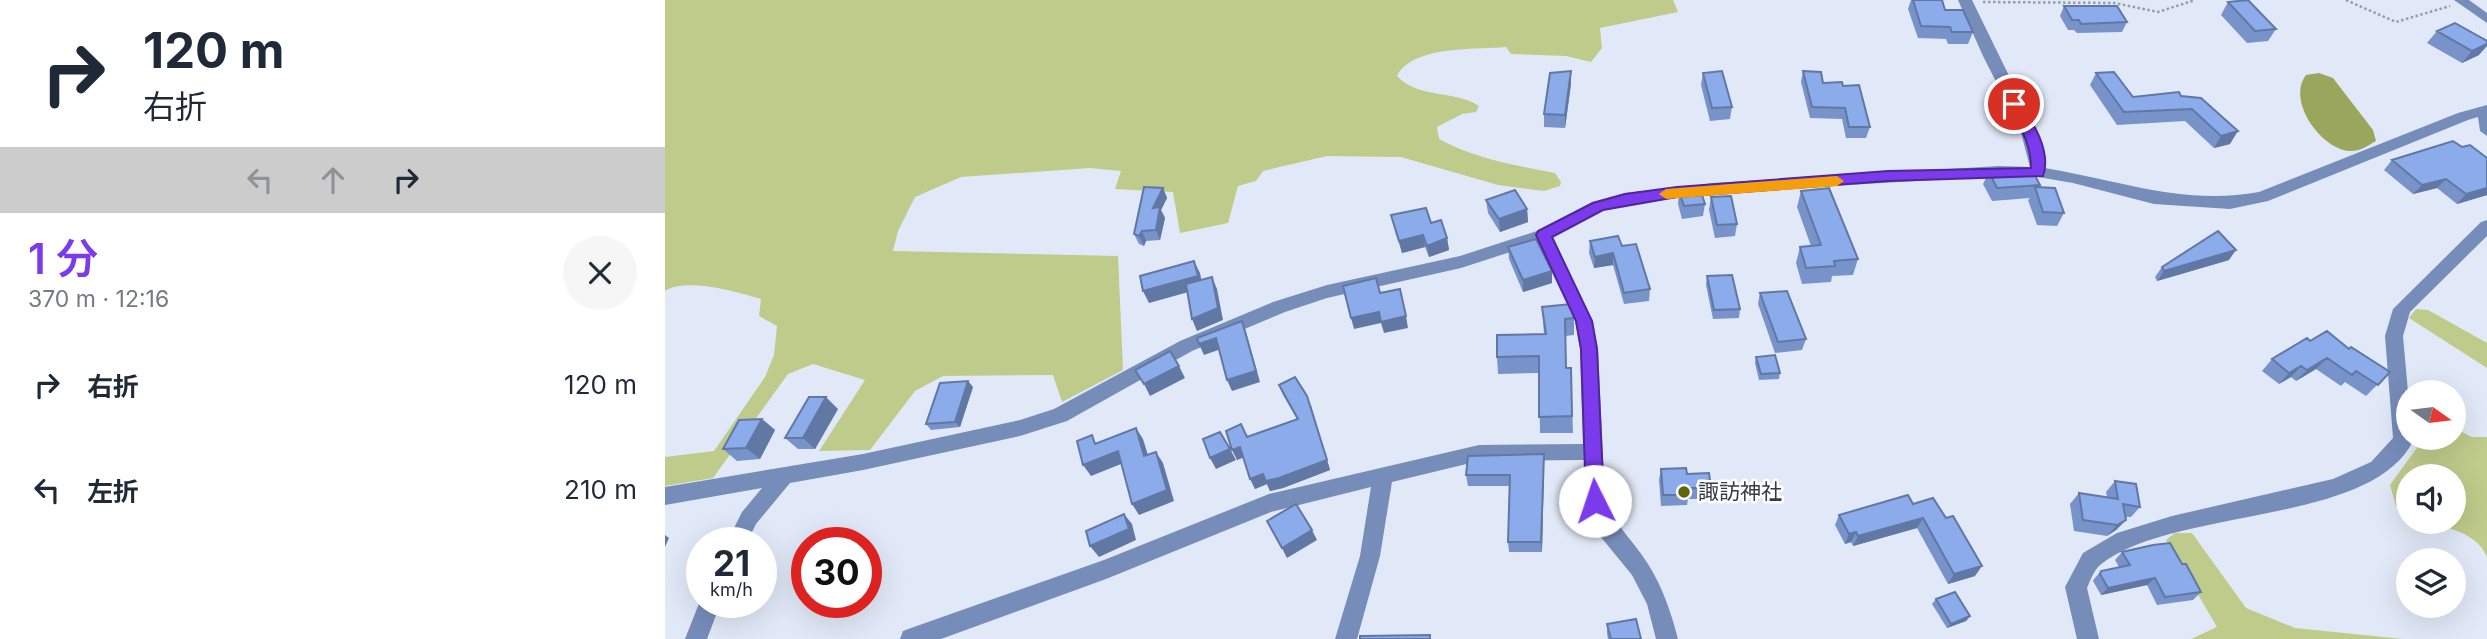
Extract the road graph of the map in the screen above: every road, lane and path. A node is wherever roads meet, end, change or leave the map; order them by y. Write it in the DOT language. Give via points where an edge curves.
graph roads {
  1 [pos="2195,0"];
  2 [pos="2346,0"];
  3 [pos="1965,1"];
  4 [pos="2463,1"];
  5 [pos="2487,19"];
  6 [pos="2486,111"];
  7 [pos="2487,131"];
  8 [pos="2038,172"];
  9 [pos="2487,226"];
  10 [pos="1543,235"];
  11 [pos="1591,452"];
  12 [pos="1383,476"];
  13 [pos="783,477"];
  14 [pos="665,496"];
  15 [pos="744,527"];
  16 [pos="705,618"];
  17 [pos="696,639"];
  18 [pos="911,639"];
  19 [pos="1346,639"];
  20 [pos="1667,639"];
  21 [pos="2088,639"];
  1 -- 3 [label="path" via="2158,12 2114,3"];
  2 -- 4 [label="path" via="2396,22"];
  3 -- 8 [label="street" via="2032,136"];
  4 -- 5 [label="street"];
  6 -- 7 [label="street"];
  6 -- 8 [label="street" via="2463,116 2262,197 2230,203 2154,198"];
  8 -- 10 [label="street" via="1888,176 1677,192 1598,206"];
  9 -- 21 [label="street" via="2402,309 2394,335 2403,441 2397,454 2359,478 2163,527 2122,540 2091,558 2076,587"];
  10 -- 11 [label="street" via="1584,321"];
  10 -- 13 [label="street" via="1461,262 1279,307 1186,346 1060,415 965,441"];
  11 -- 12 [label="street" via="1479,453"];
  11 -- 20 [label="street" via="1595,501 1607,529 1639,568 1657,601"];
  12 -- 18 [label="street" via="1269,503"];
  12 -- 19 [label="street" via="1370,556"];
  13 -- 14 [label="street"];
  13 -- 15 [label="street"];
  16 -- 17 [label="street"];
}
